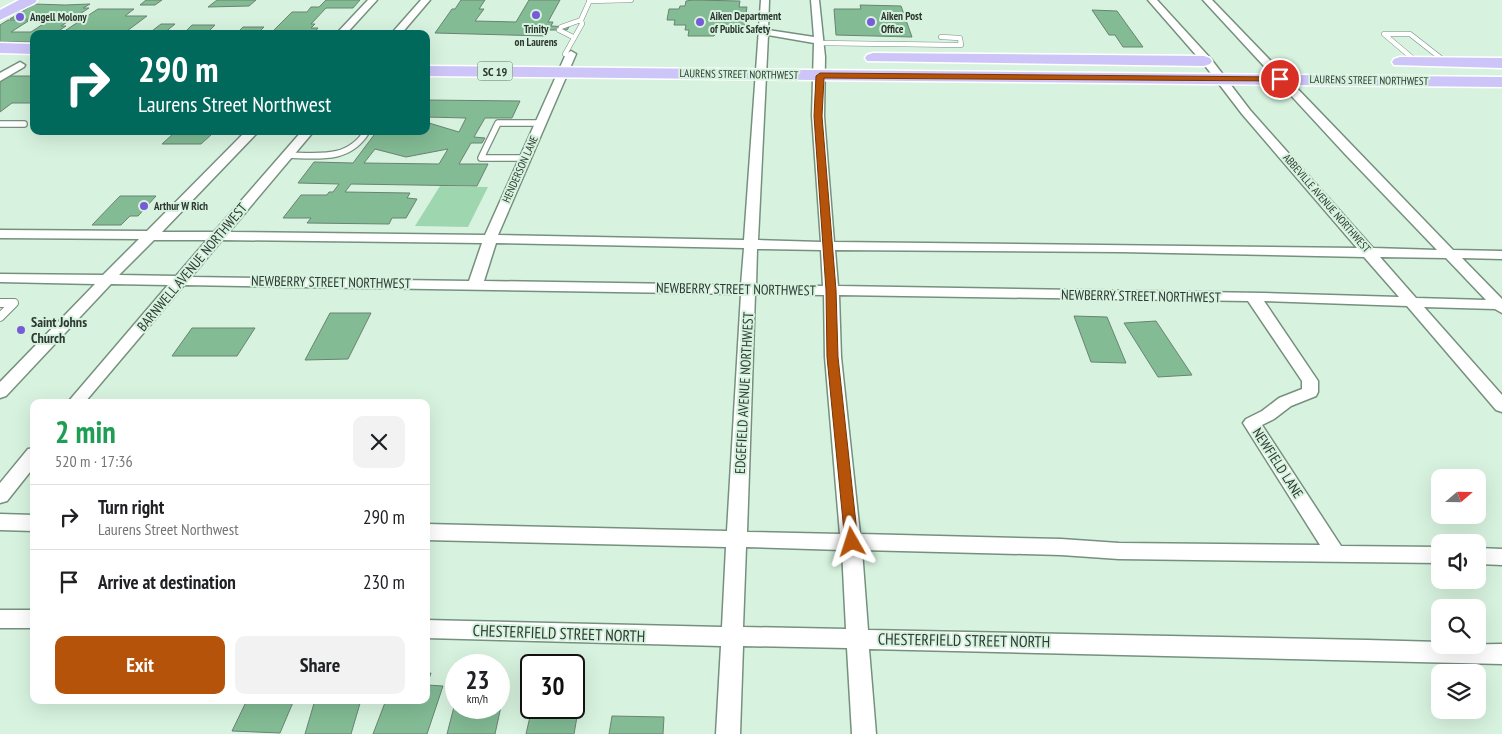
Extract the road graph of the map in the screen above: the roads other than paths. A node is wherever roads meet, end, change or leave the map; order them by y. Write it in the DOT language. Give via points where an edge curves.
graph roads {
  1 [pos="30,0"];
  2 [pos="373,0"];
  3 [pos="426,0"];
  4 [pos="631,0"];
  5 [pos="765,0"];
  6 [pos="815,0"];
  7 [pos="1152,0"];
  8 [pos="1207,0"];
  9 [pos="589,1"];
  10 [pos="0,16"];
  11 [pos="581,20"];
  12 [pos="345,30"];
  13 [pos="400,30"];
  14 [pos="764,32"];
  15 [pos="573,37"];
  16 [pos="941,37"];
  17 [pos="819,47"];
  18 [pos="0,48"];
  19 [pos="30,49"];
  20 [pos="963,52"];
  21 [pos="545,54"];
  22 [pos="568,54"];
  23 [pos="589,55"];
  24 [pos="742,56"];
  25 [pos="761,56"];
  26 [pos="780,57"];
  27 [pos="800,57"];
  28 [pos="1207,61"];
  29 [pos="1226,61"];
  30 [pos="1246,61"];
  31 [pos="1265,61"];
  32 [pos="1283,61"];
  33 [pos="1388,62"];
  34 [pos="1417,62"];
  35 [pos="1447,63"];
  36 [pos="1502,63"];
  37 [pos="0,64"];
  38 [pos="27,65"];
  39 [pos="430,71"];
  40 [pos="564,72"];
  41 [pos="761,74"];
  42 [pos="820,76"];
  43 [pos="0,78"];
  44 [pos="1219,78"];
  45 [pos="1280,79"];
  46 [pos="1502,82"];
  47 [pos="540,123"];
  48 [pos="0,124"];
  49 [pos="24,124"];
  50 [pos="249,135"];
  51 [pos="305,135"];
  52 [pos="364,135"];
  53 [pos="288,154"];
  54 [pos="525,158"];
  55 [pos="0,234"];
  56 [pos="151,236"];
  57 [pos="219,236"];
  58 [pos="489,239"];
  59 [pos="751,244"];
  60 [pos="828,246"];
  61 [pos="1371,253"];
  62 [pos="1449,254"];
  63 [pos="1502,255"];
  64 [pos="0,278"];
  65 [pos="107,280"];
  66 [pos="181,281"];
  67 [pos="474,285"];
  68 [pos="749,290"];
  69 [pos="831,290"];
  70 [pos="1253,297"];
  71 [pos="1412,301"];
  72 [pos="0,303"];
  73 [pos="1501,306"];
  74 [pos="0,317"];
  75 [pos="0,392"];
  76 [pos="79,399"];
  77 [pos="1502,406"];
  78 [pos="30,459"];
  79 [pos="0,496"];
  80 [pos="0,522"];
  81 [pos="30,523"];
  82 [pos="430,532"];
  83 [pos="737,539"];
  84 [pos="852,542"];
  85 [pos="1336,554"];
  86 [pos="1431,555"];
  87 [pos="1486,556"];
  88 [pos="1502,557"];
  89 [pos="0,618"];
  90 [pos="30,619"];
  91 [pos="430,629"];
  92 [pos="733,637"];
  93 [pos="858,638"];
  94 [pos="1502,654"];
  95 [pos="728,734"];
  96 [pos="864,734"];
  1 -- 10 [label="main road"];
  2 -- 12 [label="street"];
  3 -- 13 [label="street"];
  4 -- 9 [label="lane"];
  5 -- 14 [label="street, EDGEFIELD AVENUE NORTHWEST"];
  6 -- 17 [label="street"];
  7 -- 28 [label="street, ABBEVILLE AVENUE NORTHWEST"];
  8 -- 31 [label="street"];
  9 -- 11 [label="lane"];
  11 -- 15 [label="lane" via="578,34"];
  11 -- 15 [label="lane" via="560,28"];
  14 -- 17 [label="street"];
  14 -- 25 [label="street, EDGEFIELD AVENUE NORTHWEST"];
  15 -- 22 [label="lane"];
  16 -- 20 [label="lane" via="960,38"];
  17 -- 20 [label="main road, LAURENS STREET NORTHWEST"];
  17 -- 27 [label="main road, LAURENS STREET NORTHWEST"];
  17 -- 42 [label="street"];
  18 -- 19 [label="main road"];
  20 -- 28 [label="main road, LAURENS STREET NORTHWEST"];
  21 -- 22 [label="main road"];
  22 -- 23 [label="main road"];
  22 -- 40 [label="street, HENDERSON LANE"];
  24 -- 25 [label="main road, LAURENS STREET NORTHWEST"];
  25 -- 26 [label="main road, LAURENS STREET NORTHWEST"];
  25 -- 41 [label="street, EDGEFIELD AVENUE NORTHWEST"];
  28 -- 29 [label="main road, LAURENS STREET NORTHWEST"];
  28 -- 44 [label="street, ABBEVILLE AVENUE NORTHWEST"];
  30 -- 31 [label="main road"];
  31 -- 32 [label="main road"];
  31 -- 45 [label="street"];
  33 -- 34 [label="main road, LAURENS STREET NORTHWEST"];
  34 -- 35 [label="main road, LAURENS STREET NORTHWEST"];
  34 -- 35 [label="lane" via="1384,34 1410,34"];
  35 -- 36 [label="main road, LAURENS STREET NORTHWEST"];
  37 -- 38 [label="main road"];
  38 -- 43 [label="street"];
  39 -- 40 [label="main road, LAURENS STREET NORTHWEST / SC 19"];
  40 -- 41 [label="main road, LAURENS STREET NORTHWEST / SC 19"];
  40 -- 47 [label="street, HENDERSON LANE"];
  41 -- 42 [label="main road, LAURENS STREET NORTHWEST / SC 19"];
  41 -- 59 [label="street, EDGEFIELD AVENUE NORTHWEST"];
  42 -- 44 [label="main road, LAURENS STREET NORTHWEST / SC 19"];
  42 -- 60 [label="street" via="818,116"];
  44 -- 45 [label="main road, LAURENS STREET NORTHWEST / SC 19"];
  44 -- 61 [label="street, ABBEVILLE AVENUE NORTHWEST"];
  45 -- 46 [label="main road, LAURENS STREET NORTHWEST / SC 19"];
  45 -- 62 [label="street"];
  47 -- 54 [label="street, HENDERSON LANE"];
  47 -- 54 [label="lane" via="498,123 481,158"];
  48 -- 49 [label="lane"];
  50 -- 56 [label="street"];
  51 -- 53 [label="street, BARNWELL AVENUE NORTHWEST"];
  52 -- 53 [label="lane" via="354,148 342,153"];
  53 -- 57 [label="street, BARNWELL AVENUE NORTHWEST"];
  54 -- 58 [label="street, HENDERSON LANE"];
  55 -- 56 [label="street"];
  56 -- 57 [label="street"];
  56 -- 65 [label="street"];
  57 -- 58 [label="street"];
  57 -- 66 [label="street, BARNWELL AVENUE NORTHWEST"];
  58 -- 59 [label="street"];
  58 -- 67 [label="street, HENDERSON LANE"];
  59 -- 60 [label="street"];
  59 -- 68 [label="street, EDGEFIELD AVENUE NORTHWEST"];
  60 -- 61 [label="street"];
  60 -- 69 [label="street"];
  61 -- 62 [label="street"];
  61 -- 71 [label="street, ABBEVILLE AVENUE NORTHWEST"];
  62 -- 63 [label="street"];
  62 -- 73 [label="street"];
  64 -- 65 [label="street, NEWBERRY STREET NORTHWEST"];
  65 -- 66 [label="street, NEWBERRY STREET NORTHWEST"];
  65 -- 75 [label="street"];
  66 -- 67 [label="street, NEWBERRY STREET NORTHWEST"];
  66 -- 76 [label="street, BARNWELL AVENUE NORTHWEST"];
  67 -- 68 [label="street, NEWBERRY STREET NORTHWEST"];
  68 -- 69 [label="street, NEWBERRY STREET NORTHWEST"];
  68 -- 83 [label="street, EDGEFIELD AVENUE NORTHWEST"];
  69 -- 70 [label="street, NEWBERRY STREET NORTHWEST"];
  69 -- 84 [label="street" via="833,357"];
  70 -- 71 [label="street, NEWBERRY STREET NORTHWEST"];
  70 -- 85 [label="street, NEWFIELD LANE" via="1310,381 1310,392 1285,402 1252,422"];
  71 -- 73 [label="street, NEWBERRY STREET NORTHWEST"];
  71 -- 77 [label="street, ABBEVILLE AVENUE NORTHWEST"];
  72 -- 74 [label="lane" via="14,303"];
  78 -- 79 [label="street"];
  80 -- 81 [label="street"];
  82 -- 83 [label="street"];
  83 -- 84 [label="street"];
  83 -- 92 [label="street, EDGEFIELD AVENUE NORTHWEST"];
  84 -- 85 [label="street"];
  84 -- 93 [label="street"];
  85 -- 86 [label="street"];
  87 -- 88 [label="street"];
  89 -- 90 [label="street"];
  91 -- 92 [label="street, CHESTERFIELD STREET NORTH"];
  92 -- 93 [label="street, CHESTERFIELD STREET NORTH"];
  92 -- 95 [label="street, EDGEFIELD AVENUE NORTHWEST"];
  93 -- 94 [label="street, CHESTERFIELD STREET NORTH"];
  93 -- 96 [label="street"];
}
